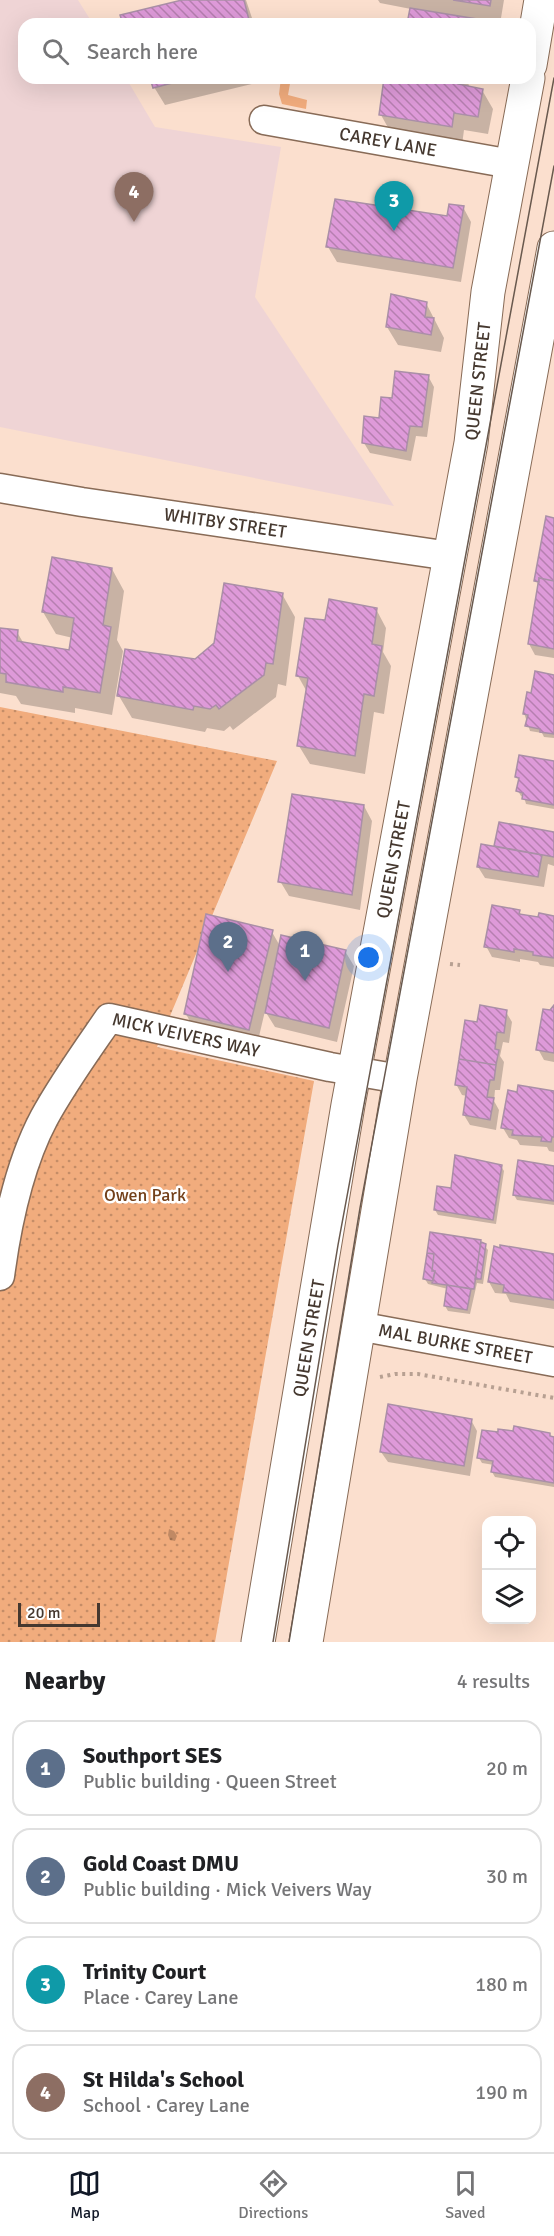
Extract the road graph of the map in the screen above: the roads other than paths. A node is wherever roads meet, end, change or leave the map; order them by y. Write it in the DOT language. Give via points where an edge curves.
graph roads {
  1 [pos="541,0"];
  2 [pos="536,30"];
  3 [pos="527,84"];
  4 [pos="264,120"];
  5 [pos="511,164"];
  6 [pos="554,248"];
  7 [pos="0,488"];
  8 [pos="450,556"];
  9 [pos="354,1071"];
  10 [pos="400,1079"];
  11 [pos="0,1276"];
  12 [pos="358,1326"];
  13 [pos="554,1362"];
  14 [pos="258,1642"];
  15 [pos="306,1642"];
  1 -- 2 [label="street"];
  3 -- 5 [label="street, QUEEN STREET"];
  4 -- 5 [label="street, CAREY LANE"];
  5 -- 8 [label="street, QUEEN STREET" via="488,292 471,443"];
  6 -- 10 [label="street"];
  7 -- 8 [label="street, WHITBY STREET"];
  8 -- 9 [label="street, QUEEN STREET"];
  9 -- 10 [label="street, MICK VEIVERS WAY"];
  9 -- 11 [label="street, MICK VEIVERS WAY" via="109,1018 44,1119 6,1230"];
  9 -- 14 [label="street, QUEEN STREET"];
  10 -- 12 [label="street"];
  12 -- 13 [label="street, MAL BURKE STREET"];
  12 -- 15 [label="street"];
}
